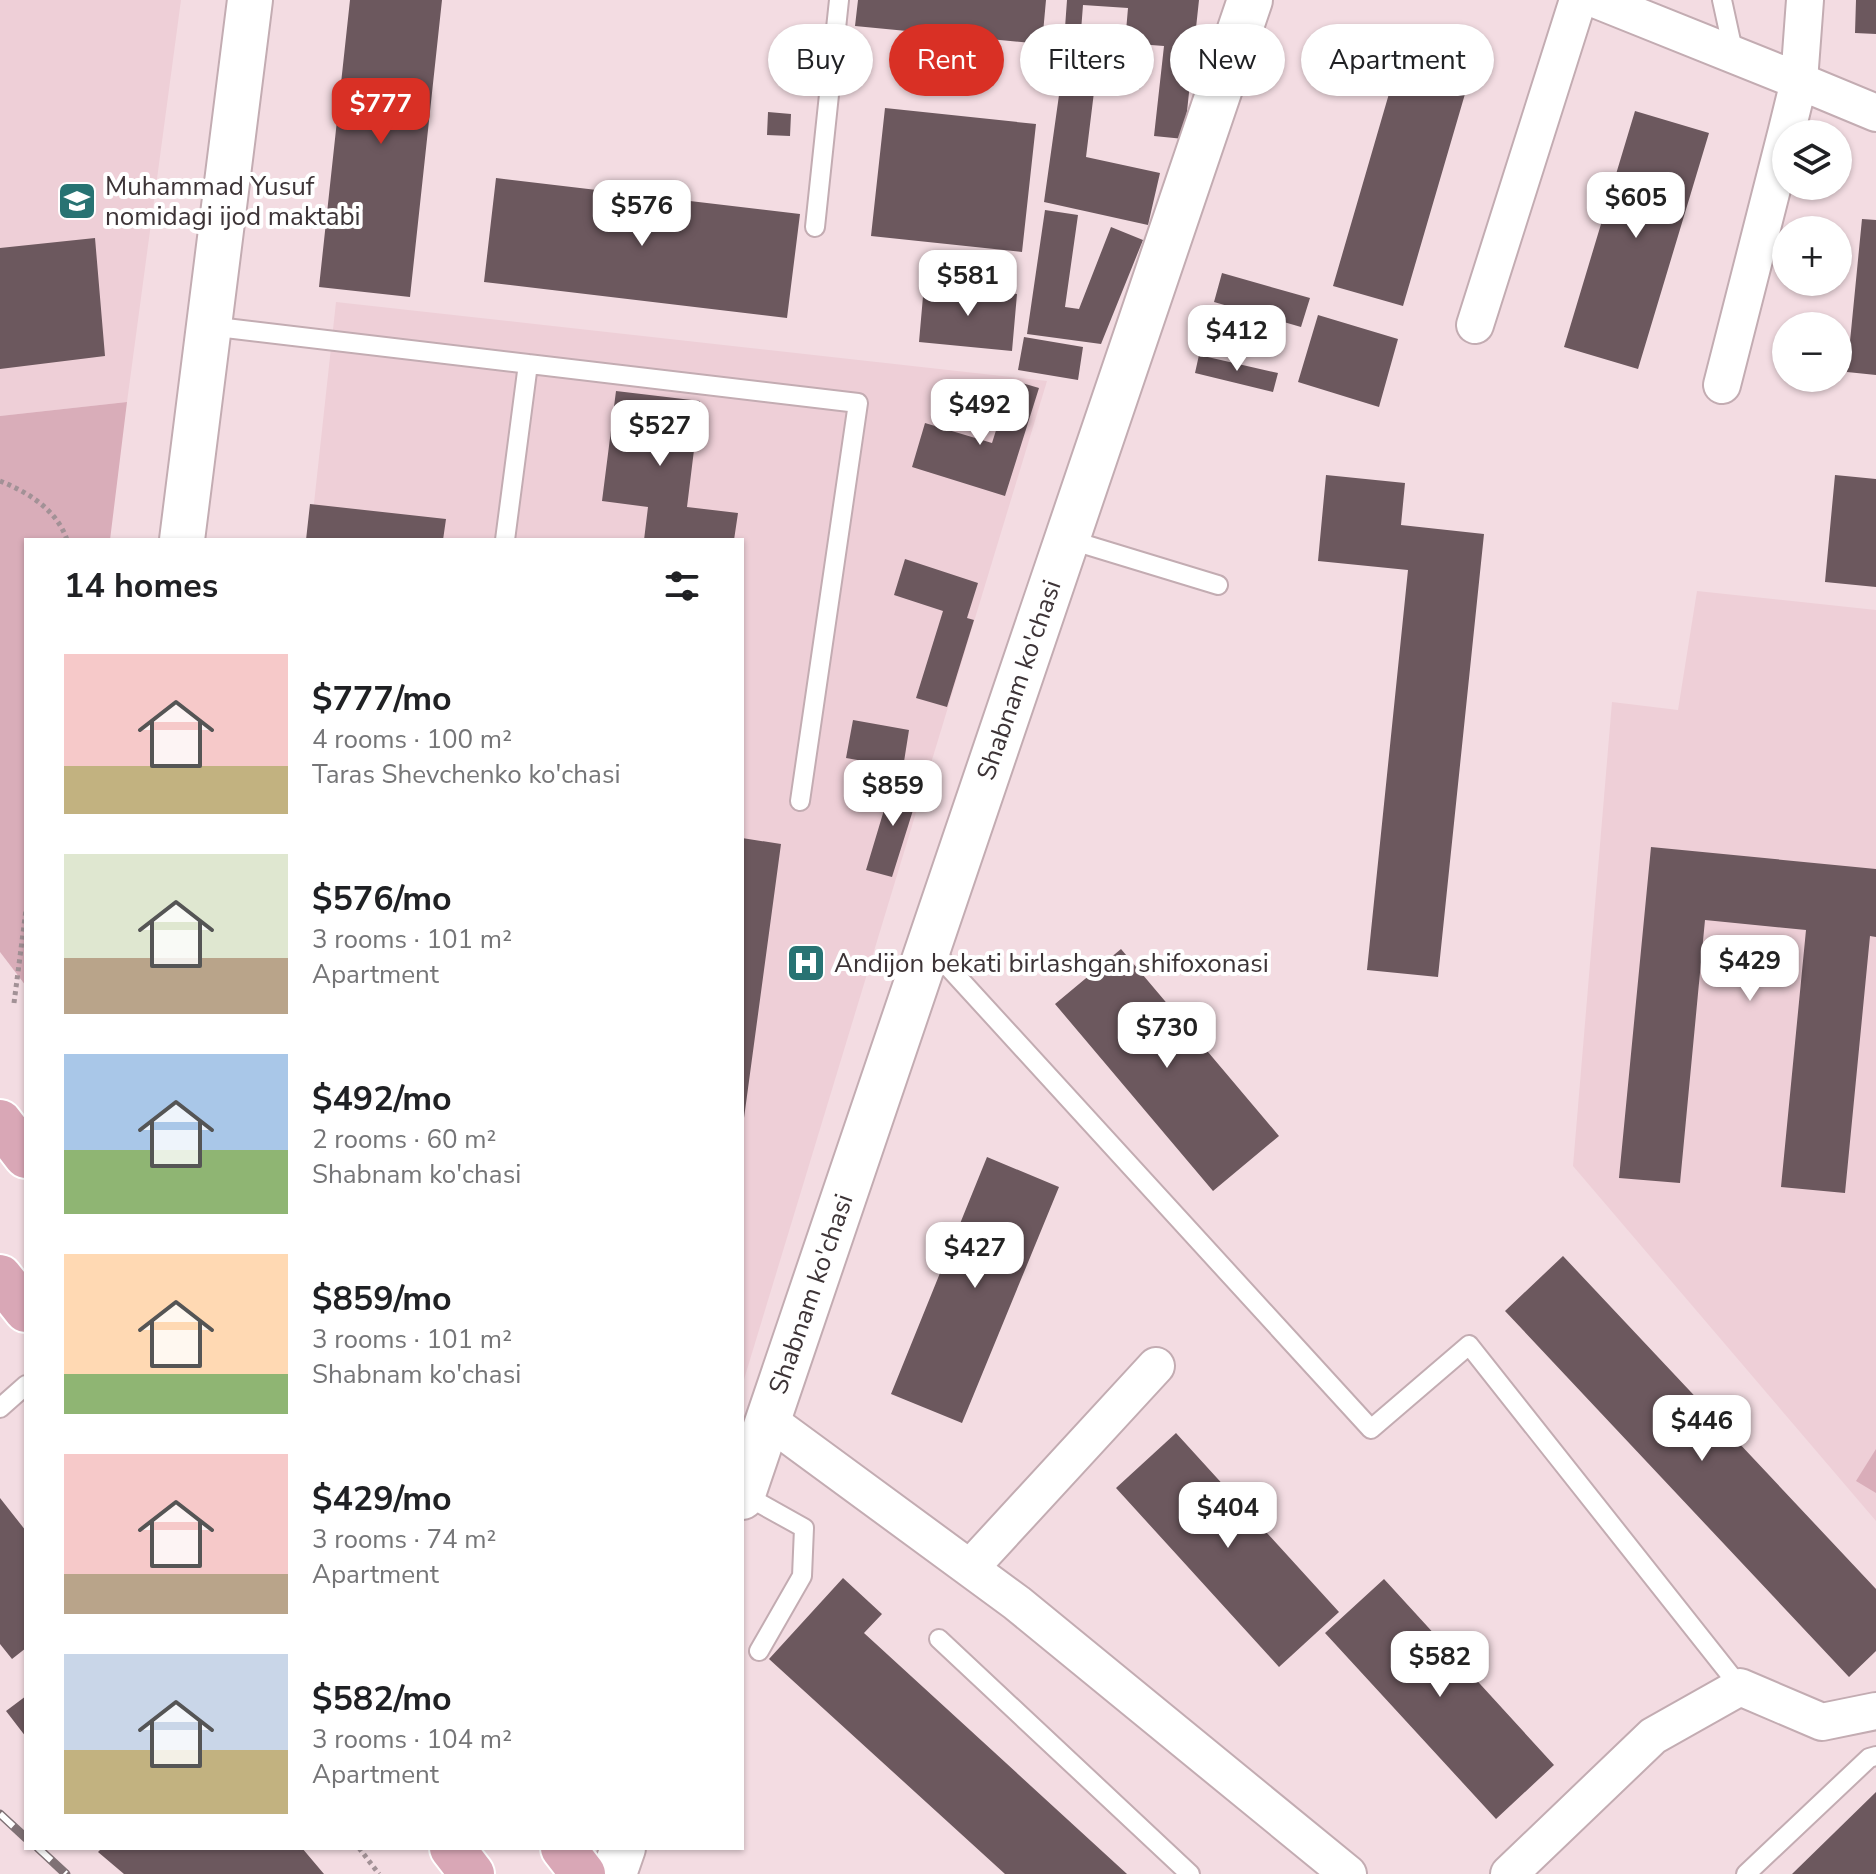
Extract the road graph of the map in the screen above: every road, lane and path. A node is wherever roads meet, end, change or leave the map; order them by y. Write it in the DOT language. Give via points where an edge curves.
graph roads {
  1 [pos="250,0"];
  2 [pos="839,0"];
  3 [pos="1250,0"];
  4 [pos="1578,0"];
  5 [pos="1597,0"];
  6 [pos="1722,0"];
  7 [pos="1805,0"];
  8 [pos="1734,55"];
  9 [pos="1799,81"];
  10 [pos="1876,113"];
  11 [pos="1789,120"];
  12 [pos="1772,189"];
  13 [pos="815,227"];
  14 [pos="1475,325"];
  15 [pos="209,326"];
  16 [pos="528,364"];
  17 [pos="1722,385"];
  18 [pos="0,481"];
  19 [pos="66,538"];
  20 [pos="182,538"];
  21 [pos="505,538"];
  22 [pos="1067,539"];
  23 [pos="1218,585"];
  24 [pos="800,801"];
  25 [pos="24,926"];
  26 [pos="929,946"];
  27 [pos="14,1003"];
  28 [pos="0,1122"];
  29 [pos="24,1153"];
  30 [pos="0,1277"];
  31 [pos="24,1307"];
  32 [pos="1156,1366"];
  33 [pos="24,1387"];
  34 [pos="0,1408"];
  35 [pos="768,1420"];
  36 [pos="744,1490"];
  37 [pos="744,1497"];
  38 [pos="970,1568"];
  39 [pos="939,1639"];
  40 [pos="759,1651"];
  41 [pos="1740,1687"];
  42 [pos="1876,1711"];
  43 [pos="1876,1756"];
  44 [pos="361,1850"];
  45 [pos="454,1850"];
  46 [pos="565,1850"];
  47 [pos="622,1850"];
  48 [pos="379,1874"];
  49 [pos="472,1874"];
  50 [pos="583,1874"];
  51 [pos="614,1874"];
  52 [pos="1190,1874"];
  53 [pos="1348,1874"];
  54 [pos="1509,1874"];
  55 [pos="1746,1874"];
  1 -- 15 [label="street"];
  2 -- 13 [label="lane"];
  3 -- 22 [label="street, Shabnam ko'chasi"];
  4 -- 14 [label="street"];
  5 -- 8 [label="street"];
  6 -- 8 [label="lane"];
  7 -- 9 [label="street"];
  8 -- 9 [label="street"];
  9 -- 10 [label="street"];
  9 -- 11 [label="street"];
  12 -- 17 [label="street"];
  15 -- 16 [label="lane"];
  15 -- 20 [label="street"];
  16 -- 21 [label="lane"];
  16 -- 24 [label="lane" via="858,403"];
  18 -- 19 [label="path" via="22,489 50,511"];
  22 -- 23 [label="lane"];
  22 -- 26 [label="street, Shabnam ko'chasi"];
  25 -- 27 [label="path"];
  26 -- 35 [label="street, Shabnam ko'chasi"];
  26 -- 41 [label="lane" via="1371,1429 1469,1345"];
  28 -- 29 [label="main road"];
  30 -- 31 [label="main road"];
  32 -- 38 [label="street"];
  33 -- 34 [label="lane"];
  35 -- 36 [label="street, Shabnam ko'chasi"];
  35 -- 38 [label="street"];
  37 -- 40 [label="lane" via="804,1528 802,1576"];
  38 -- 53 [label="street"];
  39 -- 52 [label="lane"];
  41 -- 42 [label="street" via="1822,1722"];
  41 -- 54 [label="street" via="1653,1736"];
  43 -- 55 [label="lane"];
  44 -- 48 [label="path"];
  45 -- 49 [label="main road"];
  46 -- 50 [label="main road"];
  47 -- 51 [label="street"];
}
